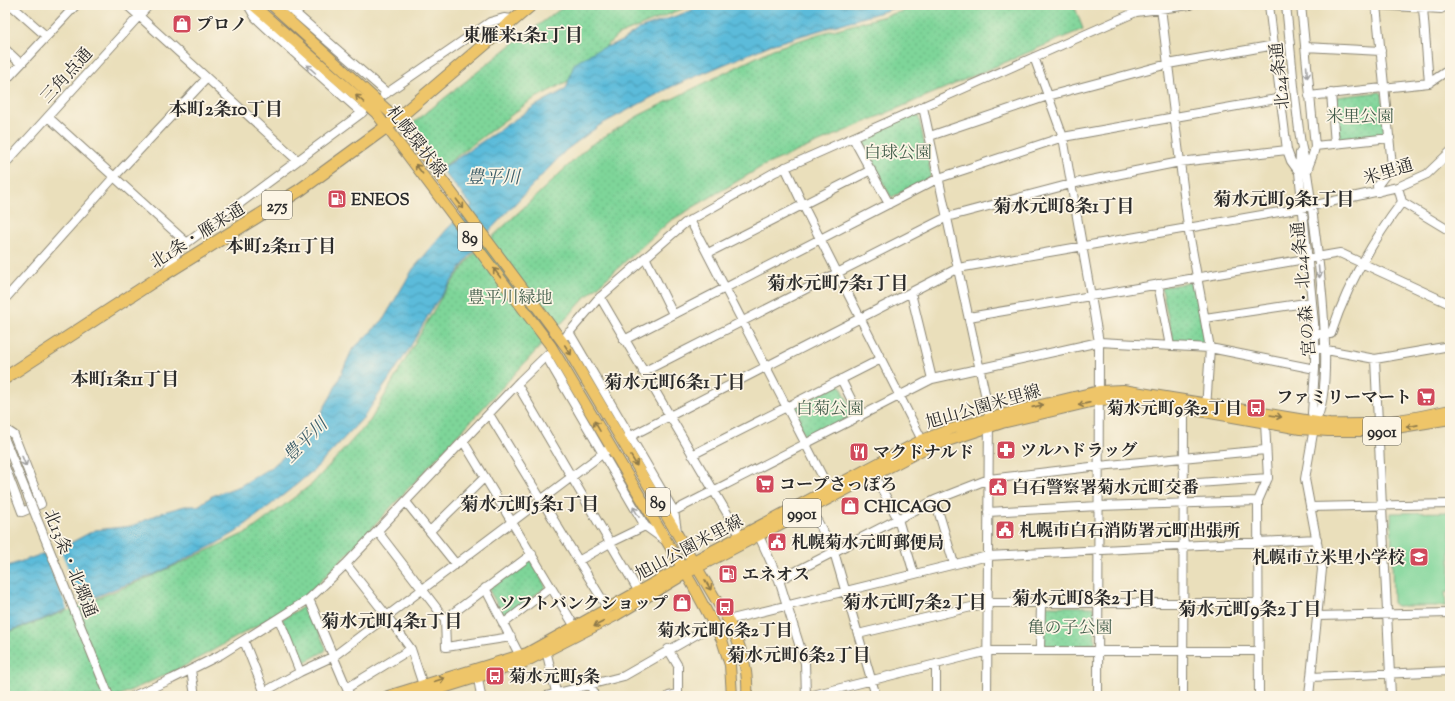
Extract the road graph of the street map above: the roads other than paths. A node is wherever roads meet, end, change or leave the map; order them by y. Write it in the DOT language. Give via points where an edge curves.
graph roads {
  1 [pos="10,5"];
  2 [pos="127,5"];
  3 [pos="149,5"];
  4 [pos="248,5"];
  5 [pos="253,5"];
  6 [pos="272,5"];
  7 [pos="286,5"];
  8 [pos="531,5"];
  9 [pos="1190,5"];
  10 [pos="1269,5"];
  11 [pos="1286,5"];
  12 [pos="1301,5"];
  13 [pos="1377,5"];
  14 [pos="1448,5"];
  15 [pos="72,6"];
  16 [pos="1161,8"];
  17 [pos="1423,8"];
  18 [pos="140,16"];
  19 [pos="513,19"];
  20 [pos="46,36"];
  21 [pos="1275,45"];
  22 [pos="1306,47"];
  23 [pos="5,49"];
  24 [pos="1381,52"];
  25 [pos="1034,57"];
  26 [pos="21,64"];
  27 [pos="1168,64"];
  28 [pos="1450,68"];
  29 [pos="207,78"];
  30 [pos="5,81"];
  31 [pos="1429,83"];
  32 [pos="1386,87"];
  33 [pos="1331,93"];
  34 [pos="1048,96"];
  35 [pos="1309,96"];
  36 [pos="1282,98"];
  37 [pos="923,107"];
  38 [pos="1174,116"];
  39 [pos="48,117"];
  40 [pos="392,123"];
  41 [pos="930,136"];
  42 [pos="1063,137"];
  43 [pos="853,138"];
  44 [pos="1390,138"];
  45 [pos="1301,144"];
  46 [pos="1336,144"];
  47 [pos="1315,146"];
  48 [pos="1287,150"];
  49 [pos="1449,154"];
  50 [pos="298,160"];
  51 [pos="1180,162"];
  52 [pos="5,164"];
  53 [pos="786,167"];
  54 [pos="871,170"];
  55 [pos="1303,172"];
  56 [pos="114,177"];
  57 [pos="939,178"];
  58 [pos="1071,184"];
  59 [pos="1398,187"];
  60 [pos="1378,192"];
  61 [pos="1402,202"];
  62 [pos="889,204"];
  63 [pos="803,205"];
  64 [pos="1311,206"];
  65 [pos="1302,208"];
  66 [pos="947,217"];
  67 [pos="690,220"];
  68 [pos="1188,227"];
  69 [pos="1450,231"];
  70 [pos="821,239"];
  71 [pos="187,242"];
  72 [pos="1082,246"];
  73 [pos="708,253"];
  74 [pos="1318,256"];
  75 [pos="645,257"];
  76 [pos="1308,258"];
  77 [pos="1360,263"];
  78 [pos="958,268"];
  79 [pos="838,272"];
  80 [pos="163,275"];
  81 [pos="1197,277"];
  82 [pos="1158,284"];
  83 [pos="725,288"];
  84 [pos="911,293"];
  85 [pos="1091,296"];
  86 [pos="600,297"];
  87 [pos="5,299"];
  88 [pos="1312,302"];
  89 [pos="1450,304"];
  90 [pos="673,314"];
  91 [pos="969,317"];
  92 [pos="861,318"];
  93 [pos="1205,318"];
  94 [pos="742,322"];
  95 [pos="1315,334"];
  96 [pos="1324,334"];
  97 [pos="624,340"];
  98 [pos="1099,342"];
  99 [pos="1170,346"];
  100 [pos="1450,346"];
  101 [pos="1210,348"];
  102 [pos="1316,348"];
  103 [pos="1325,349"];
  104 [pos="881,359"];
  105 [pos="1375,359"];
  106 [pos="765,367"];
  107 [pos="980,369"];
  108 [pos="1316,369"];
  109 [pos="643,372"];
  110 [pos="5,378"];
  111 [pos="841,379"];
  112 [pos="932,379"];
  113 [pos="516,384"];
  114 [pos="900,396"];
  115 [pos="1099,396"];
  116 [pos="786,407"];
  117 [pos="1184,408"];
  118 [pos="1206,408"];
  119 [pos="1450,410"];
  120 [pos="489,414"];
  121 [pos="669,416"];
  122 [pos="860,417"];
  123 [pos="1450,419"];
  124 [pos="989,422"];
  125 [pos="1265,423"];
  126 [pos="1314,426"];
  127 [pos="1377,427"];
  128 [pos="5,429"];
  129 [pos="628,437"];
  130 [pos="5,440"];
  131 [pos="922,440"];
  132 [pos="463,441"];
  133 [pos="805,444"];
  134 [pos="1266,450"];
  135 [pos="604,452"];
  136 [pos="692,455"];
  137 [pos="1184,458"];
  138 [pos="1099,466"];
  139 [pos="5,467"];
  140 [pos="874,475"];
  141 [pos="485,477"];
  142 [pos="570,477"];
  143 [pos="1268,478"];
  144 [pos="989,479"];
  145 [pos="1184,484"];
  146 [pos="714,491"];
  147 [pos="831,493"];
  148 [pos="541,499"];
  149 [pos="935,500"];
  150 [pos="1258,501"];
  151 [pos="406,502"];
  152 [pos="1184,504"];
  153 [pos="1450,504"];
  154 [pos="1099,506"];
  155 [pos="1382,506"];
  156 [pos="1310,507"];
  157 [pos="811,509"];
  158 [pos="674,511"];
  159 [pos="988,512"];
  160 [pos="898,519"];
  161 [pos="512,521"];
  162 [pos="645,526"];
  163 [pos="430,531"];
  164 [pos="378,532"];
  165 [pos="677,535"];
  166 [pos="759,536"];
  167 [pos="741,537"];
  168 [pos="663,539"];
  169 [pos="1317,539"];
  170 [pos="610,543"];
  171 [pos="1259,543"];
  172 [pos="1184,546"];
  173 [pos="1099,550"];
  174 [pos="834,552"];
  175 [pos="532,554"];
  176 [pos="988,556"];
  177 [pos="578,561"];
  178 [pos="455,563"];
  179 [pos="346,564"];
  180 [pos="696,564"];
  181 [pos="954,564"];
  182 [pos="683,571"];
  183 [pos="914,574"];
  184 [pos="779,580"];
  185 [pos="551,587"];
  186 [pos="485,588"];
  187 [pos="421,590"];
  188 [pos="846,591"];
  189 [pos="639,592"];
  190 [pos="308,599"];
  191 [pos="988,603"];
  192 [pos="1041,603"];
  193 [pos="1184,603"];
  194 [pos="1260,603"];
  195 [pos="1099,604"];
  196 [pos="788,605"];
  197 [pos="608,609"];
  198 [pos="1450,613"];
  199 [pos="1386,614"];
  200 [pos="388,616"];
  201 [pos="1317,616"];
  202 [pos="445,618"];
  203 [pos="279,619"];
  204 [pos="728,620"];
  205 [pos="503,624"];
  206 [pos="713,624"];
  207 [pos="575,627"];
  208 [pos="858,634"];
  209 [pos="510,637"];
  210 [pos="244,641"];
  211 [pos="546,647"];
  212 [pos="411,649"];
  213 [pos="668,649"];
  214 [pos="1184,650"];
  215 [pos="988,651"];
  216 [pos="1040,651"];
  217 [pos="1099,651"];
  218 [pos="1259,651"];
  219 [pos="334,656"];
  220 [pos="521,659"];
  221 [pos="936,664"];
  222 [pos="191,670"];
  223 [pos="1450,671"];
  224 [pos="300,672"];
  225 [pos="1390,675"];
  226 [pos="478,678"];
  227 [pos="1311,678"];
  228 [pos="871,680"];
  229 [pos="591,684"];
  230 [pos="423,685"];
  231 [pos="347,688"];
  232 [pos="265,694"];
  233 [pos="557,694"];
  234 [pos="678,695"];
  235 [pos="109,696"];
  236 [pos="133,696"];
  237 [pos="195,696"];
  238 [pos="350,696"];
  239 [pos="388,696"];
  240 [pos="418,696"];
  241 [pos="481,696"];
  242 [pos="546,696"];
  243 [pos="594,696"];
  244 [pos="669,696"];
  245 [pos="732,696"];
  246 [pos="747,696"];
  247 [pos="807,696"];
  248 [pos="876,696"];
  249 [pos="936,696"];
  250 [pos="987,696"];
  251 [pos="1098,696"];
  252 [pos="1183,696"];
  253 [pos="1259,696"];
  254 [pos="1310,696"];
  255 [pos="1390,696"];
  1 -- 20 [label="street"];
  2 -- 18 [label="street"];
  3 -- 18 [label="street, 三角点通"];
  50 -- 4 [label="street, one-way" via="362,113 255,17"];
  40 -- 5 [label="main road, 札幌環状線 / 89, one-way" via="376,113"];
  6 -- 40 [label="main road, 札幌環状線 / 89"];
  7 -- 19 [label="street" via="386,94 490,22 504,18"];
  8 -- 19 [label="highway, 北1条・雁来通 / 275"];
  9 -- 16 [label="street"];
  10 -- 21 [label="street"];
  11 -- 45 [label="street, 北24条通"];
  12 -- 22 [label="street"];
  13 -- 17 [label="street"];
  13 -- 24 [label="street"];
  14 -- 17 [label="street" via="1441,9"];
  15 -- 20 [label="street"];
  16 -- 25 [label="street" via="1136,12"];
  16 -- 27 [label="street"];
  17 -- 31 [label="street"];
  18 -- 29 [label="street"];
  18 -- 39 [label="street, 三角点通"];
  19 -- 40 [label="highway, 北1条・雁来通 / 275"];
  20 -- 26 [label="street"];
  21 -- 27 [label="street"];
  21 -- 36 [label="street"];
  22 -- 24 [label="street"];
  22 -- 35 [label="street, one-way"];
  23 -- 26 [label="street"];
  24 -- 32 [label="street"];
  25 -- 34 [label="street"];
  25 -- 37 [label="street"];
  26 -- 30 [label="street"];
  27 -- 34 [label="street"];
  27 -- 38 [label="street"];
  28 -- 31 [label="street"];
  29 -- 50 [label="street"];
  29 -- 56 [label="street"];
  31 -- 32 [label="street"];
  32 -- 33 [label="street"];
  32 -- 44 [label="street"];
  33 -- 35 [label="street"];
  33 -- 46 [label="street"];
  34 -- 41 [label="street"];
  34 -- 42 [label="street"];
  35 -- 47 [label="street"];
  36 -- 38 [label="street"];
  36 -- 48 [label="street"];
  37 -- 41 [label="street"];
  37 -- 43 [label="street"];
  38 -- 42 [label="street"];
  38 -- 51 [label="street"];
  39 -- 52 [label="street, 三角点通"];
  39 -- 56 [label="street"];
  40 -- 80 [label="highway, 北1条・雁来通 / 275" via="300,190"];
  40 -- 165 [label="main road, 札幌環状線 / 89, one-way" via="411,140 567,348"];
  168 -- 40 [label="main road, 札幌環状線 / 89, one-way" via="558,357 403,147"];
  41 -- 57 [label="street"];
  42 -- 57 [label="street"];
  42 -- 58 [label="street"];
  43 -- 53 [label="street"];
  43 -- 54 [label="street"];
  44 -- 46 [label="street"];
  44 -- 60 [label="street" via="1392,166 1377,186"];
  45 -- 55 [label="street, 宮の森・北24条通"];
  46 -- 47 [label="street"];
  47 -- 55 [label="street" via="1313,157"];
  48 -- 51 [label="street"];
  48 -- 55 [label="street" via="1291,161"];
  49 -- 59 [label="street, 米里通" via="1427,174"];
  50 -- 71 [label="street"];
  51 -- 58 [label="street"];
  51 -- 68 [label="street"];
  53 -- 63 [label="street"];
  53 -- 67 [label="street"];
  54 -- 62 [label="street"];
  54 -- 63 [label="street"];
  55 -- 64 [label="street, 宮の森・北24条通"];
  55 -- 65 [label="street, 宮の森・北24条通"];
  56 -- 71 [label="street"];
  56 -- 87 [label="street"];
  57 -- 62 [label="street"];
  57 -- 66 [label="street"];
  58 -- 66 [label="street"];
  58 -- 72 [label="street"];
  59 -- 60 [label="street, 米里通"];
  59 -- 61 [label="street"];
  60 -- 64 [label="street, 米里通"];
  61 -- 69 [label="street"];
  61 -- 77 [label="street"];
  62 -- 70 [label="street"];
  63 -- 70 [label="street"];
  63 -- 73 [label="street"];
  64 -- 65 [label="street, 米里通"];
  64 -- 74 [label="street, 宮の森・北24条通"];
  65 -- 68 [label="street, 米里通"];
  65 -- 76 [label="street, 宮の森・北24条通"];
  66 -- 78 [label="street"];
  66 -- 79 [label="street"];
  67 -- 73 [label="street"];
  67 -- 75 [label="street"];
  68 -- 72 [label="street, 米里通"];
  68 -- 81 [label="street"];
  70 -- 79 [label="street"];
  70 -- 83 [label="street"];
  71 -- 80 [label="street" via="180,248"];
  72 -- 78 [label="street, 米里通"];
  72 -- 85 [label="street"];
  73 -- 83 [label="street"];
  74 -- 76 [label="street"];
  74 -- 77 [label="street" via="1340,253"];
  74 -- 96 [label="street, 宮の森・北24条通, one-way"];
  75 -- 86 [label="street"];
  75 -- 90 [label="street"];
  76 -- 81 [label="street"];
  76 -- 88 [label="street, 宮の森・北24条通"];
  77 -- 89 [label="street"];
  77 -- 96 [label="street" via="1332,334"];
  78 -- 84 [label="street, 米里通"];
  78 -- 91 [label="street"];
  79 -- 92 [label="street"];
  79 -- 94 [label="street"];
  80 -- 110 [label="highway, 北1条・雁来通 / 275"];
  81 -- 82 [label="street"];
  81 -- 93 [label="street"];
  82 -- 85 [label="street"];
  82 -- 99 [label="street"];
  83 -- 90 [label="street"];
  83 -- 94 [label="street"];
  84 -- 92 [label="street, 米里通"];
  84 -- 112 [label="street"];
  85 -- 91 [label="street"];
  85 -- 98 [label="street"];
  86 -- 97 [label="street"];
  86 -- 129 [label="street" via="568,334"];
  88 -- 93 [label="street"];
  88 -- 95 [label="street, 宮の森・北24条通"];
  90 -- 97 [label="street"];
  91 -- 107 [label="street"];
  92 -- 104 [label="street"];
  92 -- 106 [label="street, 米里通"];
  93 -- 101 [label="street"];
  94 -- 106 [label="street"];
  94 -- 109 [label="street"];
  95 -- 96 [label="street"];
  95 -- 102 [label="street, 宮の森・北24条通"];
  96 -- 103 [label="street, 宮の森・北24条通"];
  97 -- 109 [label="street"];
  98 -- 99 [label="street"];
  98 -- 107 [label="street"];
  98 -- 115 [label="street"];
  99 -- 101 [label="street"];
  100 -- 105 [label="street"];
  101 -- 108 [label="street"];
  101 -- 118 [label="street"];
  102 -- 103 [label="street"];
  102 -- 108 [label="street, 宮の森・北24条通"];
  103 -- 105 [label="street"];
  103 -- 126 [label="street, 宮の森・北24条通" via="1320,414"];
  104 -- 111 [label="street"];
  104 -- 114 [label="street"];
  105 -- 127 [label="street"];
  106 -- 116 [label="street"];
  106 -- 121 [label="street, 米里通"];
  107 -- 112 [label="street"];
  107 -- 124 [label="street"];
  108 -- 126 [label="street, 宮の森・北24条通" via="1312,414"];
  109 -- 121 [label="street"];
  111 -- 116 [label="street"];
  111 -- 122 [label="street"];
  112 -- 114 [label="street"];
  113 -- 120 [label="street"];
  113 -- 135 [label="street" via="547,355"];
  113 -- 142 [label="street"];
  114 -- 122 [label="street"];
  114 -- 131 [label="street"];
  115 -- 117 [label="main road, 旭山公園米里線 / 9901" via="1143,400"];
  115 -- 118 [label="main road, 旭山公園米里線 / 9901" via="1136,391"];
  115 -- 124 [label="main road, 旭山公園米里線 / 9901"];
  115 -- 138 [label="street"];
  116 -- 133 [label="street"];
  116 -- 136 [label="street"];
  117 -- 118 [label="main road, 旭山公園米里線 / 9901"];
  117 -- 137 [label="street"];
  118 -- 125 [label="main road, 旭山公園米里線 / 9901"];
  118 -- 126 [label="main road, 旭山公園米里線 / 9901, one-way"];
  119 -- 127 [label="main road, 旭山公園米里線 / 9901"];
  120 -- 132 [label="street"];
  120 -- 148 [label="street"];
  121 -- 129 [label="street, 米里通"];
  121 -- 136 [label="street"];
  122 -- 133 [label="street"];
  123 -- 127 [label="main road, 旭山公園米里線 / 9901, one-way"];
  124 -- 131 [label="main road, 旭山公園米里線 / 9901" via="951,429"];
  124 -- 140 [label="main road, 旭山公園米里線 / 9901" via="926,448"];
  124 -- 144 [label="street"];
  125 -- 126 [label="main road, 旭山公園米里線 / 9901"];
  125 -- 134 [label="street"];
  126 -- 127 [label="main road, 旭山公園米里線 / 9901"];
  126 -- 156 [label="street" via="1304,479"];
  127 -- 155 [label="street"];
  128 -- 139 [label="street, one-way" via="14,435 41,504 22,512"];
  129 -- 158 [label="street"];
  130 -- 235 [label="street, 北13条・北郷通, bridge"];
  131 -- 147 [label="main road, 旭山公園米里線 / 9901"];
  132 -- 141 [label="street"];
  132 -- 151 [label="street"];
  133 -- 146 [label="street"];
  133 -- 147 [label="street"];
  134 -- 137 [label="street"];
  134 -- 143 [label="street"];
  135 -- 142 [label="street"];
  162 -- 135 [label="street, one-way"];
  136 -- 146 [label="street"];
  137 -- 138 [label="street"];
  137 -- 145 [label="street"];
  138 -- 144 [label="street"];
  138 -- 154 [label="street"];
  140 -- 147 [label="main road, 旭山公園米里線 / 9901"];
  140 -- 160 [label="street"];
  141 -- 161 [label="street"];
  141 -- 163 [label="street"];
  142 -- 148 [label="street"];
  142 -- 170 [label="street"];
  143 -- 145 [label="street"];
  143 -- 150 [label="street"];
  144 -- 149 [label="street"];
  144 -- 159 [label="street"];
  145 -- 152 [label="street"];
  146 -- 158 [label="street"];
  146 -- 167 [label="street"];
  147 -- 157 [label="main road, 旭山公園米里線 / 9901"];
  147 -- 167 [label="main road, 旭山公園米里線 / 9901"];
  148 -- 161 [label="street"];
  148 -- 177 [label="street"];
  149 -- 160 [label="street"];
  149 -- 181 [label="street"];
  150 -- 152 [label="street"];
  150 -- 171 [label="street"];
  151 -- 163 [label="street"];
  151 -- 164 [label="street"];
  152 -- 154 [label="street"];
  152 -- 172 [label="street"];
  153 -- 155 [label="street"];
  154 -- 159 [label="street"];
  154 -- 173 [label="street"];
  155 -- 156 [label="street"];
  155 -- 199 [label="street"];
  156 -- 169 [label="street"];
  157 -- 166 [label="main road, 旭山公園米里線 / 9901"];
  157 -- 174 [label="street"];
  158 -- 165 [label="street"];
  159 -- 176 [label="street"];
  160 -- 174 [label="street"];
  160 -- 183 [label="street"];
  161 -- 175 [label="street"];
  161 -- 178 [label="street"];
  162 -- 168 [label="street"];
  162 -- 170 [label="street"];
  163 -- 178 [label="street"];
  164 -- 179 [label="street"];
  164 -- 187 [label="street"];
  165 -- 180 [label="main road, 札幌環状線 / 89"];
  166 -- 180 [label="main road, 旭山公園米里線 / 9901"];
  166 -- 184 [label="street"];
  167 -- 180 [label="main road, 旭山公園米里線 / 9901"];
  168 -- 182 [label="main road, 札幌環状線 / 89"];
  169 -- 171 [label="street"];
  169 -- 201 [label="street" via="1322,569"];
  170 -- 177 [label="street"];
  170 -- 189 [label="street"];
  171 -- 172 [label="street"];
  171 -- 194 [label="street"];
  172 -- 173 [label="street"];
  172 -- 193 [label="street"];
  173 -- 176 [label="street"];
  173 -- 195 [label="street"];
  174 -- 184 [label="street"];
  174 -- 188 [label="street"];
  175 -- 185 [label="street"];
  175 -- 186 [label="street"];
  176 -- 181 [label="street"];
  176 -- 191 [label="street"];
  177 -- 197 [label="street"];
  178 -- 187 [label="street"];
  179 -- 190 [label="street"];
  179 -- 200 [label="street"];
  180 -- 182 [label="main road, 旭山公園米里線 / 9901"];
  180 -- 204 [label="main road, 札幌環状線 / 89, one-way"];
  181 -- 183 [label="street"];
  182 -- 189 [label="main road, 旭山公園米里線 / 9901"];
  182 -- 206 [label="main road, 札幌環状線 / 89"];
  182 -- 211 [label="main road, 旭山公園米里線 / 9901, one-way" via="615,616"];
  183 -- 188 [label="street"];
  184 -- 196 [label="street"];
  185 -- 205 [label="street"];
  185 -- 207 [label="street"];
  186 -- 202 [label="street"];
  186 -- 205 [label="street"];
  187 -- 200 [label="street"];
  187 -- 202 [label="street"];
  188 -- 196 [label="street"];
  188 -- 208 [label="street"];
  189 -- 197 [label="main road, 旭山公園米里線 / 9901"];
  190 -- 203 [label="street"];
  190 -- 219 [label="street"];
  191 -- 192 [label="street"];
  191 -- 208 [label="street"];
  191 -- 215 [label="street"];
  192 -- 195 [label="street"];
  192 -- 216 [label="street"];
  193 -- 194 [label="street"];
  193 -- 195 [label="street"];
  193 -- 214 [label="street"];
  194 -- 218 [label="street"];
  195 -- 217 [label="street"];
  196 -- 204 [label="street"];
  196 -- 247 [label="street" via="805,663"];
  197 -- 207 [label="main road, 旭山公園米里線 / 9901"];
  198 -- 199 [label="street"];
  199 -- 201 [label="street"];
  199 -- 225 [label="street"];
  200 -- 212 [label="street"];
  200 -- 219 [label="street"];
  201 -- 227 [label="street"];
  202 -- 209 [label="street" via="446,646"];
  203 -- 210 [label="street"];
  203 -- 224 [label="street"];
  204 -- 246 [label="main road, 札幌環状線 / 89" via="743,654"];
  205 -- 209 [label="street"];
  206 -- 213 [label="street"];
  206 -- 245 [label="main road, 札幌環状線 / 89" via="729,660"];
  207 -- 211 [label="main road, 旭山公園米里線 / 9901"];
  208 -- 228 [label="street"];
  209 -- 220 [label="street"];
  210 -- 222 [label="street"];
  210 -- 232 [label="street"];
  211 -- 220 [label="main road, 旭山公園米里線 / 9901"];
  211 -- 233 [label="street"];
  212 -- 230 [label="street"];
  212 -- 231 [label="street"];
  213 -- 229 [label="street" via="624,676"];
  213 -- 234 [label="street" via="678,666"];
  214 -- 217 [label="street"];
  214 -- 218 [label="street"];
  214 -- 252 [label="street"];
  215 -- 216 [label="street"];
  215 -- 221 [label="street"];
  215 -- 250 [label="street"];
  216 -- 217 [label="street"];
  217 -- 251 [label="street"];
  218 -- 253 [label="street"];
  219 -- 224 [label="street"];
  219 -- 231 [label="street"];
  220 -- 226 [label="main road, 旭山公園米里線 / 9901"];
  230 -- 220 [label="main road, 旭山公園米里線 / 9901, one-way"];
  221 -- 228 [label="street"];
  221 -- 249 [label="street"];
  222 -- 236 [label="street"];
  222 -- 237 [label="street"];
  223 -- 225 [label="street"];
  224 -- 232 [label="street"];
  225 -- 227 [label="street"];
  225 -- 255 [label="street"];
  226 -- 240 [label="main road, 旭山公園米里線 / 9901"];
  226 -- 241 [label="street"];
  227 -- 254 [label="street"];
  228 -- 247 [label="street"];
  228 -- 248 [label="street"];
  229 -- 233 [label="street"];
  229 -- 243 [label="street"];
  230 -- 239 [label="main road, 旭山公園米里線 / 9901"];
  231 -- 238 [label="street"];
  233 -- 242 [label="street"];
  234 -- 244 [label="street"];
}
